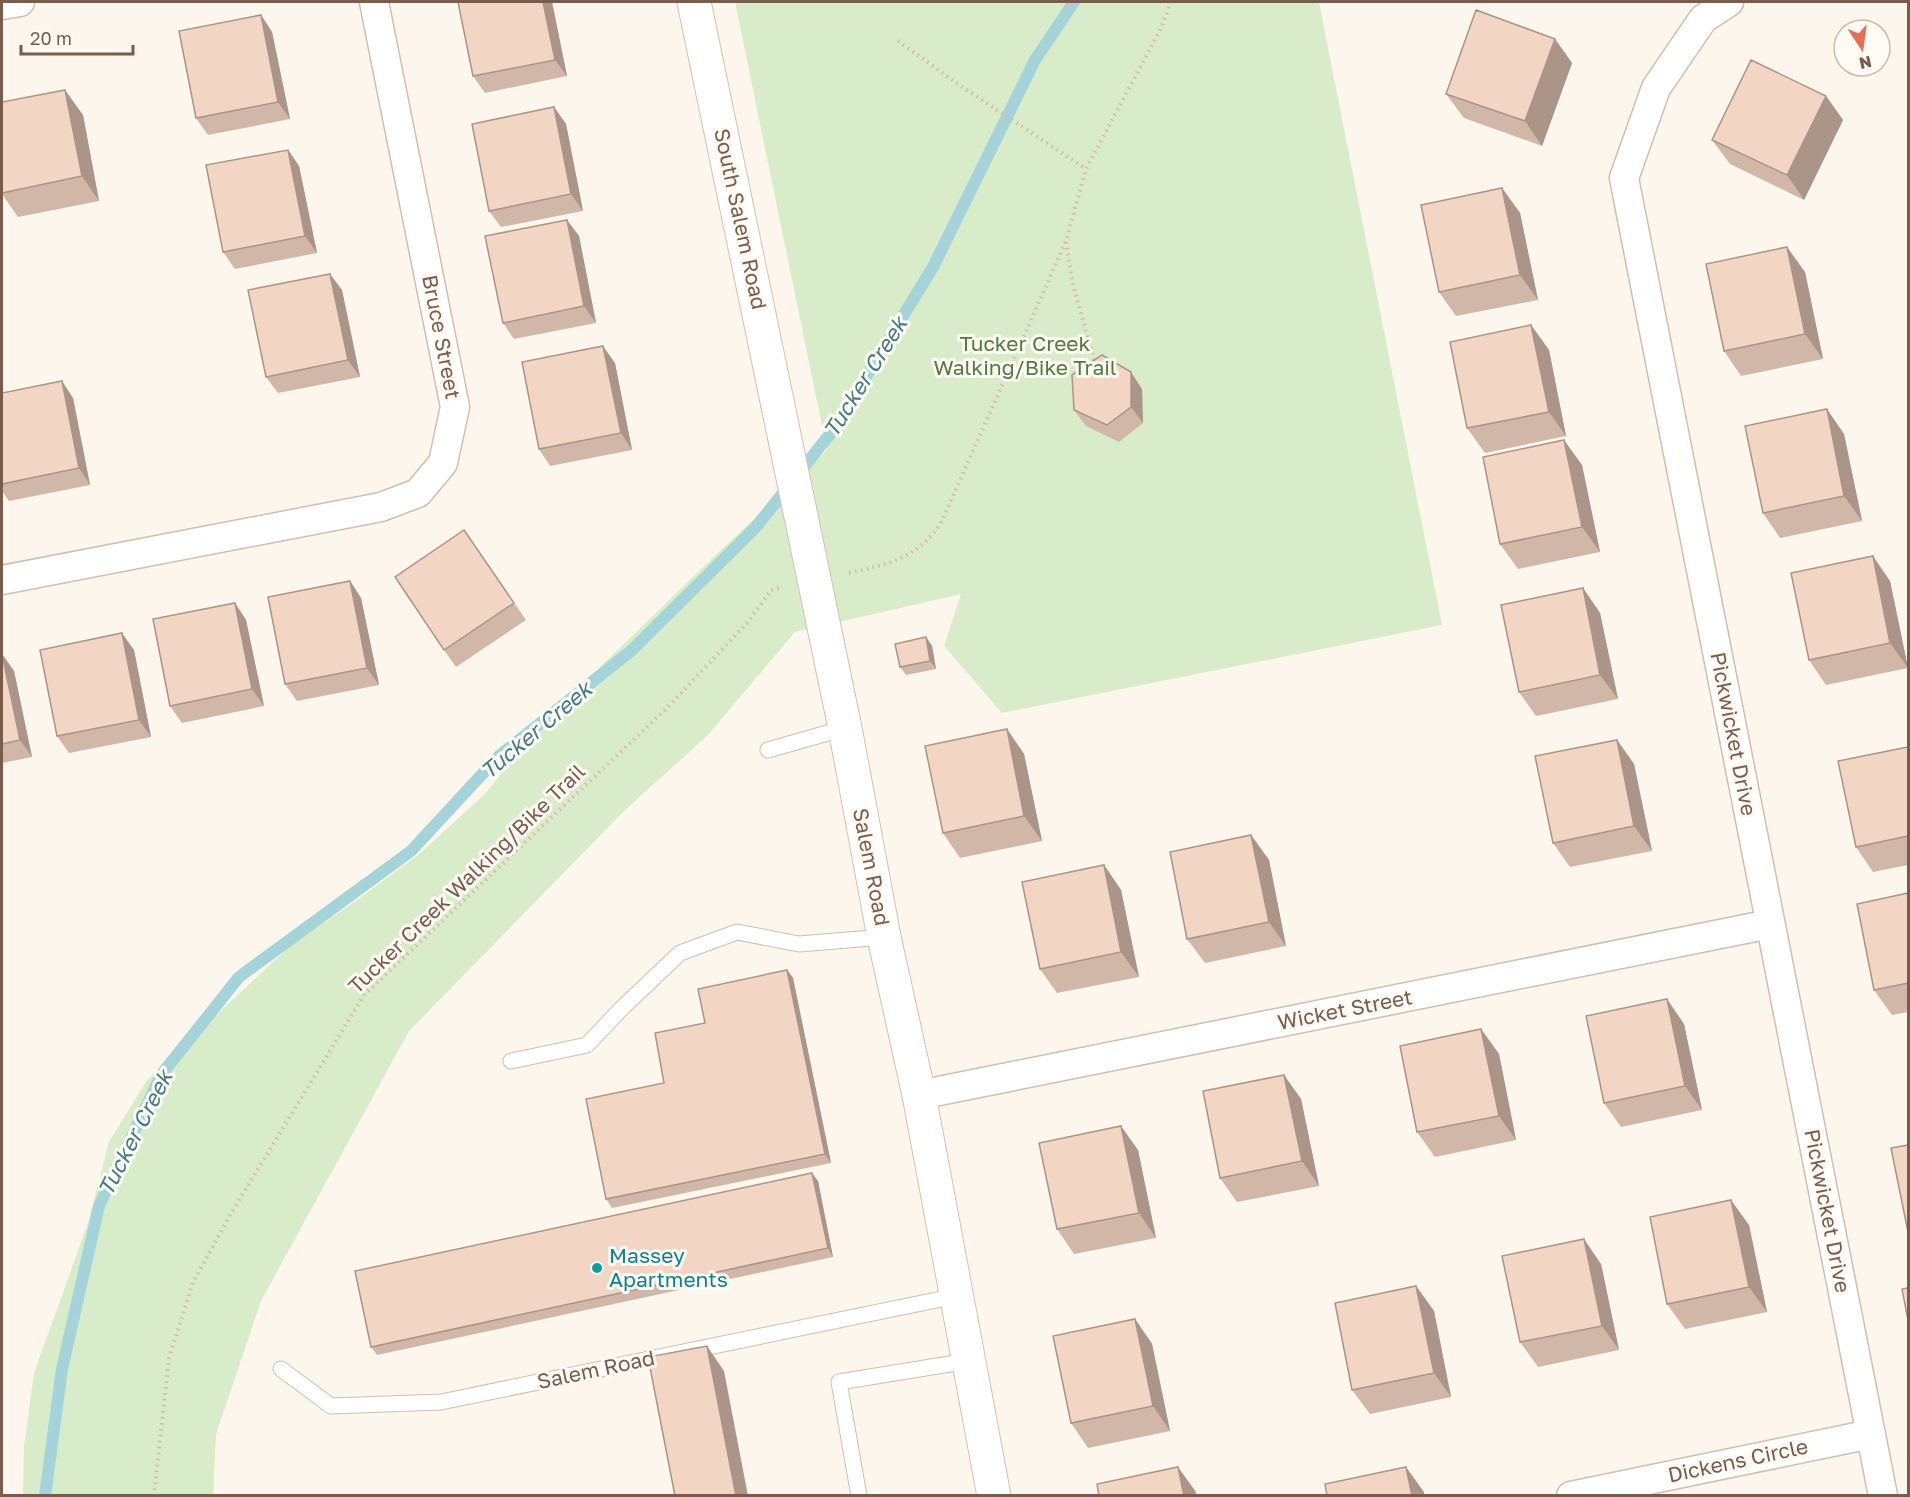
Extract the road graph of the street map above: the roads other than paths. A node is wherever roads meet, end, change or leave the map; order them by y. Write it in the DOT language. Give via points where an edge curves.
graph roads {
  1 [pos="20,2"];
  2 [pos="374,2"];
  3 [pos="694,2"];
  4 [pos="1729,2"];
  5 [pos="2,5"];
  6 [pos="785,437"];
  7 [pos="2,580"];
  8 [pos="845,728"];
  9 [pos="768,750"];
  10 [pos="1770,924"];
  11 [pos="884,937"];
  12 [pos="511,1061"];
  13 [pos="920,1095"];
  14 [pos="956,1296"];
  15 [pos="968,1361"];
  16 [pos="281,1370"];
  17 [pos="1871,1434"];
  18 [pos="859,1496"];
  19 [pos="994,1496"];
  20 [pos="1570,1496"];
  21 [pos="1882,1496"];
  1 -- 5 [label="street"];
  2 -- 7 [label="street, Bruce Street" via="455,407 443,463 418,493 381,507"];
  3 -- 6 [label="main road, South Salem Road"];
  4 -- 10 [label="street, Pickwicket Drive" via="1703,19 1656,88 1624,178"];
  6 -- 8 [label="main road, Salem Road"];
  8 -- 9 [label="lane"];
  8 -- 11 [label="main road, Salem Road"];
  10 -- 13 [label="street, Wicket Street"];
  10 -- 17 [label="street, Pickwicket Drive"];
  11 -- 12 [label="lane" via="799,944 737,932 680,953 587,1045"];
  11 -- 13 [label="main road, Salem Road"];
  13 -- 14 [label="main road, Salem Road"];
  14 -- 15 [label="main road, Salem Road"];
  14 -- 16 [label="lane, Salem Road" via="441,1402 331,1406"];
  15 -- 18 [label="lane" via="839,1382"];
  15 -- 19 [label="main road, Salem Road"];
  17 -- 20 [label="street, Dickens Circle"];
  17 -- 21 [label="street, Pickwicket Drive"];
}
